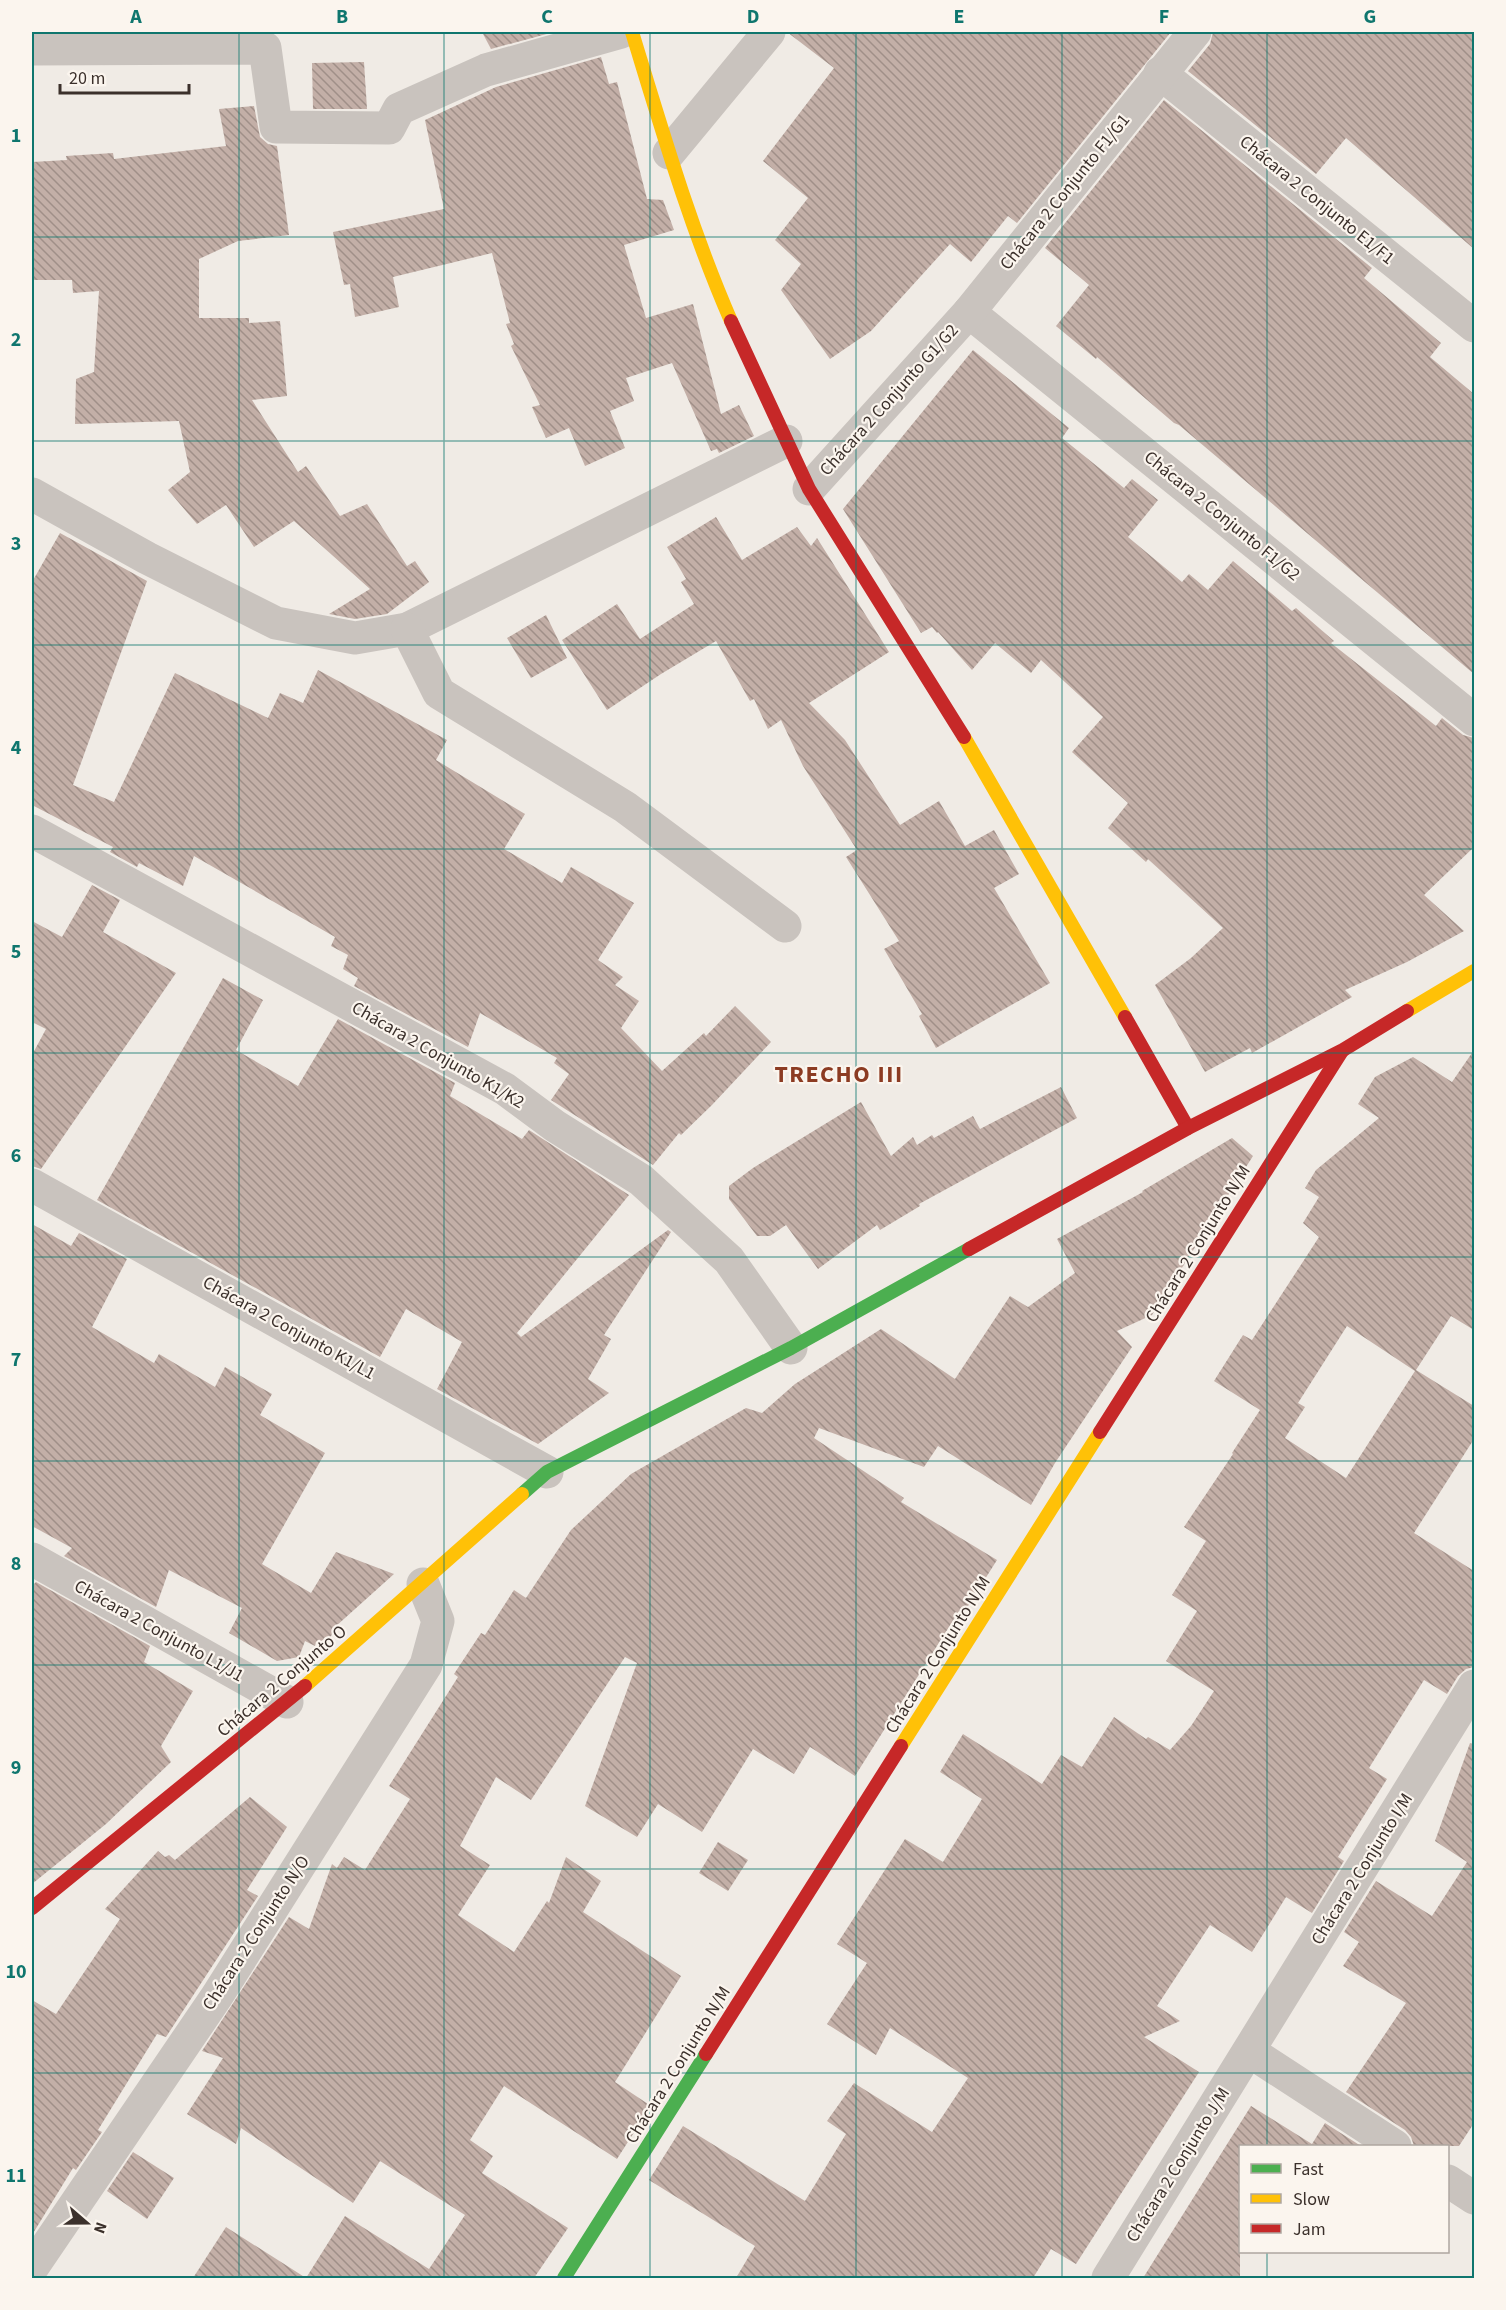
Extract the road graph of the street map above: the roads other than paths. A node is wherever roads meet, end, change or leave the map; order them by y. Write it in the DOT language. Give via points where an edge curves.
graph roads {
  1 [pos="621,32"];
  2 [pos="632,32"];
  3 [pos="769,32"];
  4 [pos="1195,32"];
  5 [pos="32,49"];
  6 [pos="1160,73"];
  7 [pos="669,153"];
  8 [pos="969,312"];
  9 [pos="1474,326"];
  10 [pos="786,441"];
  11 [pos="809,489"];
  12 [pos="32,494"];
  13 [pos="408,629"];
  14 [pos="1474,720"];
  15 [pos="32,831"];
  16 [pos="785,926"];
  17 [pos="1474,972"];
  18 [pos="1343,1050"];
  19 [pos="1188,1128"];
  20 [pos="32,1185"];
  21 [pos="791,1348"];
  22 [pos="547,1472"];
  23 [pos="32,1559"];
  24 [pos="423,1584"];
  25 [pos="1474,1686"];
  26 [pos="287,1702"];
  27 [pos="32,1908"];
  28 [pos="1249,2051"];
  29 [pos="1393,2145"];
  30 [pos="1449,2182"];
  31 [pos="1474,2198"];
  32 [pos="32,2268"];
  33 [pos="564,2278"];
  34 [pos="1108,2278"];
  1 -- 5 [label="street" via="486,70 399,109 390,128 276,127 264,48"];
  2 -- 7 [label="street"];
  3 -- 7 [label="street"];
  4 -- 6 [label="street, Chácara 2 Conjunto F1/G1"];
  6 -- 8 [label="street, Chácara 2 Conjunto F1/G1"];
  6 -- 9 [label="street, Chácara 2 Conjunto E1/F1"];
  7 -- 10 [label="street" via="681,197 710,271"];
  8 -- 11 [label="street, Chácara 2 Conjunto G1/G2"];
  8 -- 14 [label="street, Chácara 2 Conjunto F1/G2"];
  10 -- 11 [label="street"];
  10 -- 13 [label="street"];
  11 -- 19 [label="street" via="971,749"];
  12 -- 13 [label="street" via="276,623 355,638"];
  13 -- 16 [label="street" via="439,693 625,807"];
  15 -- 21 [label="street, Chácara 2 Conjunto K1/K2" via="505,1089 640,1180 729,1260"];
  17 -- 18 [label="street, Chácara 2 Conjunto O"];
  18 -- 19 [label="street, Chácara 2 Conjunto O"];
  18 -- 33 [label="street, Chácara 2 Conjunto N/M"];
  19 -- 21 [label="street, Chácara 2 Conjunto O"];
  20 -- 22 [label="street, Chácara 2 Conjunto K1/L1"];
  21 -- 22 [label="street, Chácara 2 Conjunto O"];
  22 -- 24 [label="street, Chácara 2 Conjunto O"];
  23 -- 26 [label="street, Chácara 2 Conjunto L1/J1"];
  24 -- 26 [label="street, Chácara 2 Conjunto O"];
  24 -- 32 [label="street, Chácara 2 Conjunto N/O" via="438,1621 426,1665 217,1996"];
  25 -- 28 [label="street, Chácara 2 Conjunto I/M"];
  26 -- 27 [label="street, Chácara 2 Conjunto O"];
  28 -- 29 [label="street"];
  28 -- 34 [label="street, Chácara 2 Conjunto J/M"];
  30 -- 31 [label="street"];
}
